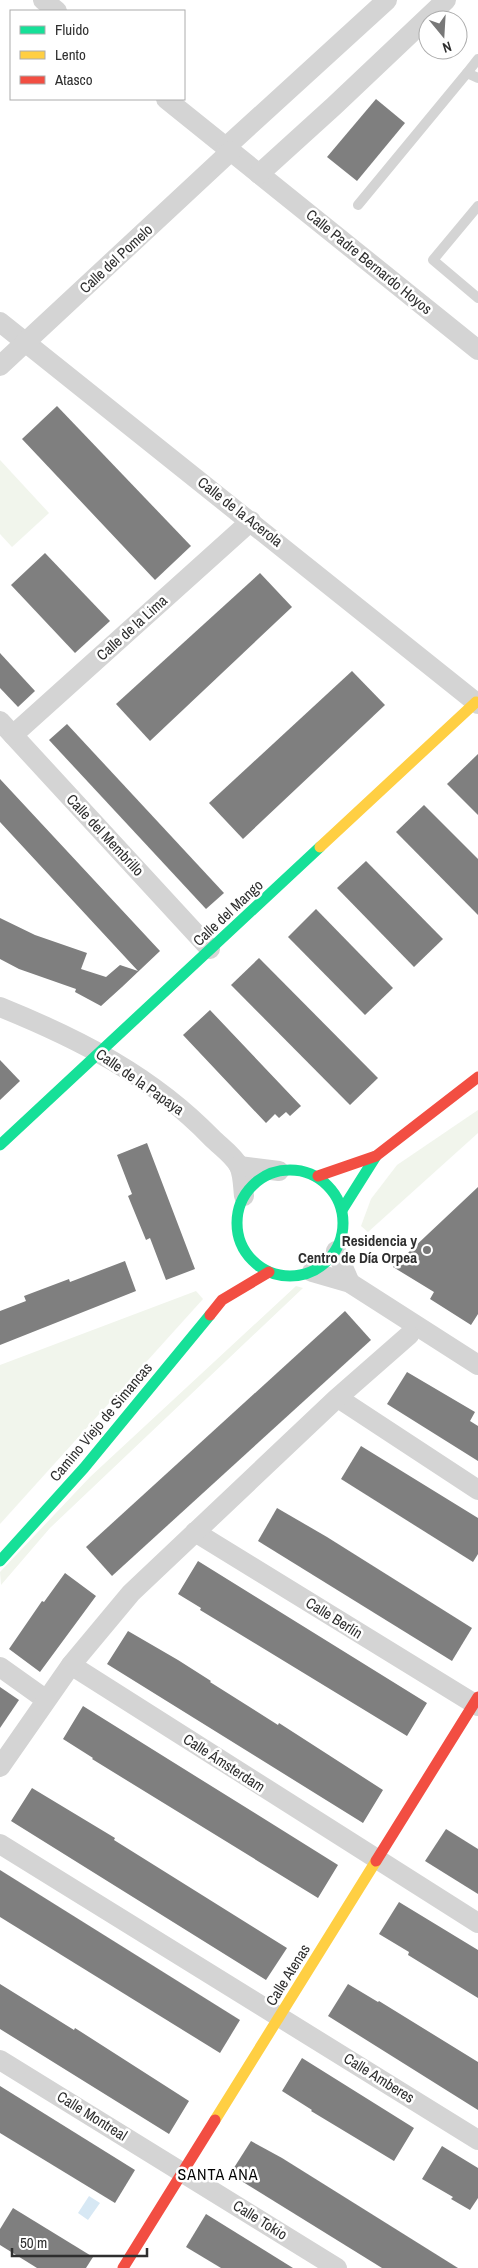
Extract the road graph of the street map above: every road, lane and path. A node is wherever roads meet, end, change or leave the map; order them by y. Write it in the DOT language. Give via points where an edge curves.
graph roads {
  1 [pos="43,0"];
  2 [pos="387,0"];
  3 [pos="446,0"];
  4 [pos="56,10"];
  5 [pos="478,59"];
  6 [pos="467,74"];
  7 [pos="478,78"];
  8 [pos="167,100"];
  9 [pos="229,149"];
  10 [pos="259,174"];
  11 [pos="358,205"];
  12 [pos="478,206"];
  13 [pos="477,295"];
  14 [pos="0,322"];
  15 [pos="26,343"];
  16 [pos="478,350"];
  17 [pos="0,366"];
  18 [pos="251,521"];
  19 [pos="477,703"];
  20 [pos="7,728"];
  21 [pos="210,949"];
  22 [pos="0,1007"];
  23 [pos="100,1052"];
  24 [pos="478,1077"];
  25 [pos="0,1145"];
  26 [pos="376,1156"];
  27 [pos="239,1166"];
  28 [pos="279,1171"];
  29 [pos="318,1176"];
  30 [pos="244,1196"];
  31 [pos="342,1210"];
  32 [pos="242,1245"];
  33 [pos="336,1251"];
  34 [pos="236,1264"];
  35 [pos="269,1272"];
  36 [pos="312,1272"];
  37 [pos="229,1282"];
  38 [pos="350,1283"];
  39 [pos="222,1300"];
  40 [pos="409,1335"];
  41 [pos="478,1365"];
  42 [pos="338,1398"];
  43 [pos="478,1490"];
  44 [pos="195,1532"];
  45 [pos="0,1561"];
  46 [pos="71,1665"];
  47 [pos="0,1667"];
  48 [pos="46,1699"];
  49 [pos="477,1702"];
  50 [pos="0,1767"];
  51 [pos="0,1844"];
  52 [pos="377,1860"];
  53 [pos="478,1923"];
  54 [pos="280,2016"];
  55 [pos="0,2060"];
  56 [pos="478,2140"];
  57 [pos="183,2172"];
  58 [pos="123,2268"];
  59 [pos="337,2268"];
  1 -- 4 [label="street"];
  2 -- 9 [label="street"];
  3 -- 10 [label="street"];
  5 -- 6 [label="lane"];
  6 -- 7 [label="lane"];
  6 -- 11 [label="lane"];
  8 -- 9 [label="street, Calle Padre Bernardo Hoyos"];
  9 -- 10 [label="street, Calle Padre Bernardo Hoyos"];
  9 -- 15 [label="street, Calle del Pomelo"];
  10 -- 16 [label="street, Calle Padre Bernardo Hoyos"];
  12 -- 13 [label="lane" via="433,260"];
  14 -- 15 [label="street, Calle de la Acerola"];
  15 -- 17 [label="street, Calle del Pomelo"];
  15 -- 18 [label="street, Calle de la Acerola"];
  18 -- 19 [label="street, Calle de la Acerola"];
  18 -- 20 [label="street, Calle de la Lima"];
  19 -- 21 [label="street, Calle del Mango"];
  20 -- 21 [label="street, Calle del Membrillo"];
  21 -- 23 [label="street, Calle del Mango"];
  22 -- 23 [label="street, Calle de la Papaya"];
  23 -- 25 [label="street, Calle del Mango"];
  23 -- 27 [label="street, Calle de la Papaya" via="195,1121"];
  24 -- 26 [label="street"];
  26 -- 29 [label="street"];
  26 -- 31 [label="street"];
  27 -- 28 [label="street"];
  27 -- 30 [label="street"];
  28 -- 29 [label="street" via="297,1170"];
  28 -- 30 [label="street" via="262,1178"];
  29 -- 31 [label="street"];
  30 -- 32 [label="street" via="237,1220"];
  31 -- 33 [label="street" via="343,1234"];
  32 -- 34 [label="street"];
  32 -- 35 [label="street" via="259,1266"];
  33 -- 36 [label="street"];
  33 -- 38 [label="street"];
  35 -- 36 [label="street" via="297,1276"];
  35 -- 39 [label="street, Camino Viejo de Simancas"];
  36 -- 38 [label="street"];
  37 -- 39 [label="street, Camino Viejo de Simancas"];
  38 -- 41 [label="street"];
  39 -- 45 [label="street, Camino Viejo de Simancas" via="84,1468"];
  40 -- 42 [label="street"];
  42 -- 43 [label="street"];
  42 -- 44 [label="street"];
  44 -- 46 [label="street" via="137,1587"];
  44 -- 49 [label="street, Calle Berlín"];
  46 -- 48 [label="street"];
  46 -- 52 [label="street, Calle Ámsterdam"];
  47 -- 48 [label="street"];
  48 -- 50 [label="street"];
  49 -- 52 [label="street, Calle Atenas"];
  51 -- 54 [label="street"];
  52 -- 53 [label="street"];
  52 -- 54 [label="street, Calle Atenas"];
  54 -- 56 [label="street, Calle Amberes"];
  54 -- 57 [label="street, Calle Atenas"];
  55 -- 57 [label="street, Calle Montreal"];
  57 -- 58 [label="street, Calle Atenas"];
  57 -- 59 [label="street, Calle Tokio"];
}
